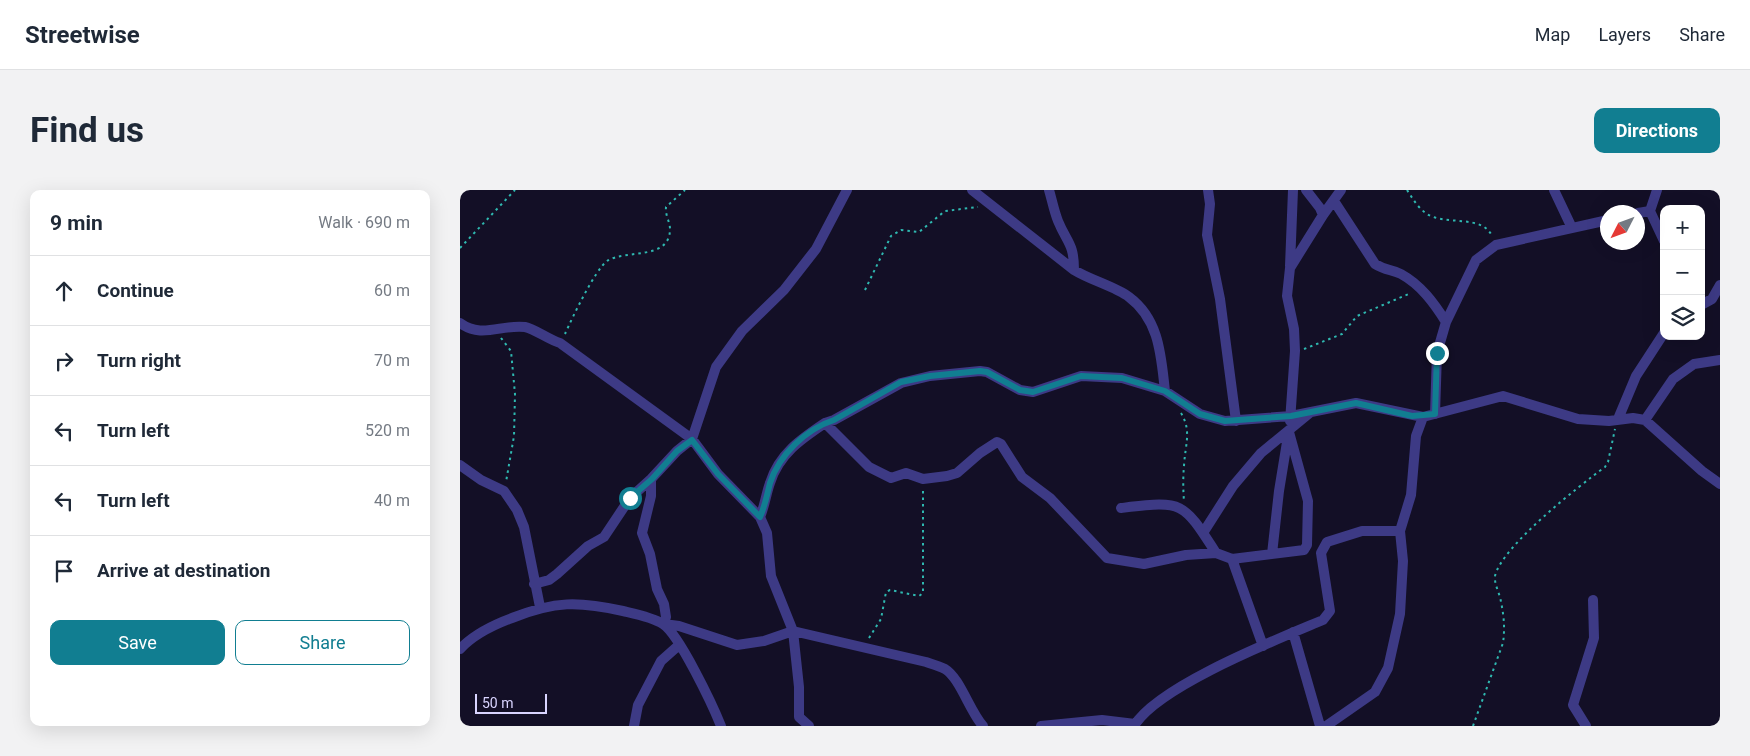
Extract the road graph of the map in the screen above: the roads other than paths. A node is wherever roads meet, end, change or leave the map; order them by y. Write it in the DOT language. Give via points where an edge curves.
graph roads {
  1 [pos="846,190"];
  2 [pos="972,190"];
  3 [pos="1048,190"];
  4 [pos="1208,190"];
  5 [pos="1293,190"];
  6 [pos="1306,190"];
  7 [pos="1341,190"];
  8 [pos="1554,190"];
  9 [pos="1656,190"];
  10 [pos="1334,201"];
  11 [pos="1650,210"];
  12 [pos="1645,211"];
  13 [pos="1323,215"];
  14 [pos="1600,222"];
  15 [pos="1572,228"];
  16 [pos="1660,232"];
  17 [pos="1290,268"];
  18 [pos="1074,270"];
  19 [pos="1720,285"];
  20 [pos="1716,299"];
  21 [pos="1446,322"];
  22 [pos="460,323"];
  23 [pos="1660,339"];
  24 [pos="1720,360"];
  25 [pos="1165,391"];
  26 [pos="1314,410"];
  27 [pos="1435,414"];
  28 [pos="1291,416"];
  29 [pos="1423,417"];
  30 [pos="1618,419"];
  31 [pos="1645,420"];
  32 [pos="1236,421"];
  33 [pos="825,423"];
  34 [pos="1289,432"];
  35 [pos="692,440"];
  36 [pos="460,464"];
  37 [pos="652,479"];
  38 [pos="1720,484"];
  39 [pos="1121,508"];
  40 [pos="760,517"];
  41 [pos="1400,531"];
  42 [pos="1203,533"];
  43 [pos="1216,553"];
  44 [pos="1272,554"];
  45 [pos="1232,558"];
  46 [pos="534,584"];
  47 [pos="1593,600"];
  48 [pos="540,607"];
  49 [pos="664,624"];
  50 [pos="792,631"];
  51 [pos="1293,632"];
  52 [pos="679,645"];
  53 [pos="1263,646"];
  54 [pos="460,649"];
  55 [pos="1135,725"];
  56 [pos="634,726"];
  57 [pos="721,726"];
  58 [pos="809,726"];
  59 [pos="983,726"];
  60 [pos="1040,726"];
  61 [pos="1320,726"];
  62 [pos="1326,726"];
  63 [pos="1586,726"];
  1 -- 35 [label="street" via="816,249 784,290 742,331 716,367"];
  2 -- 18 [label="street"];
  3 -- 18 [label="street" via="1058,222 1074,252"];
  4 -- 32 [label="street" via="1207,235 1220,299"];
  5 -- 17 [label="street"];
  6 -- 13 [label="street"];
  7 -- 10 [label="street"];
  8 -- 15 [label="street"];
  9 -- 11 [label="street"];
  10 -- 13 [label="street"];
  10 -- 21 [label="street" via="1376,264 1399,273 1421,289"];
  11 -- 12 [label="street"];
  11 -- 16 [label="street"];
  13 -- 17 [label="street"];
  14 -- 15 [label="street"];
  15 -- 21 [label="street" via="1496,245 1476,260"];
  17 -- 28 [label="street" via="1287,296 1295,351"];
  18 -- 25 [label="street" via="1129,296 1148,317 1159,340"];
  19 -- 20 [label="street"];
  21 -- 27 [label="street" via="1437,353"];
  22 -- 35 [label="street" via="480,332 520,326 560,344"];
  23 -- 30 [label="street" via="1636,376"];
  24 -- 31 [label="street" via="1694,364 1673,379"];
  25 -- 32 [label="street" via="1200,414"];
  25 -- 33 [label="street" via="1122,378 1081,376 1029,392 987,372 970,372 901,382"];
  26 -- 28 [label="street"];
  26 -- 29 [label="street" via="1356,403"];
  26 -- 34 [label="street"];
  27 -- 29 [label="street"];
  27 -- 30 [label="street" via="1503,396 1578,419"];
  28 -- 32 [label="street"];
  28 -- 34 [label="street"];
  29 -- 41 [label="street" via="1416,436 1411,496"];
  30 -- 31 [label="street"];
  31 -- 38 [label="street"];
  33 -- 40 [label="street" via="794,444 784,456 770,482"];
  33 -- 43 [label="street" via="869,467 891,478 906,473 923,478 957,473 997,442 1022,477 1050,498 1107,558 1144,564 1186,555"];
  34 -- 42 [label="street" via="1261,453 1233,486"];
  34 -- 44 [label="street"];
  34 -- 44 [label="street" via="1308,501 1307,545 1304,550"];
  35 -- 37 [label="street" via="677,451"];
  35 -- 40 [label="street" via="718,474"];
  36 -- 46 [label="street" via="481,480 504,491 517,510 524,527"];
  37 -- 46 [label="street" via="630,498 604,537 588,546 553,577"];
  37 -- 49 [label="street" via="642,533 664,604"];
  39 -- 42 [label="street" via="1163,503 1185,509"];
  40 -- 50 [label="street" via="767,533 771,576"];
  41 -- 51 [label="street" via="1362,531 1327,542 1321,553 1330,611 1323,620"];
  41 -- 62 [label="street" via="1403,561 1400,614 1388,668 1375,692"];
  42 -- 43 [label="street"];
  43 -- 45 [label="street"];
  44 -- 45 [label="street"];
  45 -- 53 [label="street"];
  46 -- 48 [label="street"];
  47 -- 63 [label="street" via="1594,638 1573,705"];
  48 -- 49 [label="street" via="560,603 593,604"];
  48 -- 54 [label="street" via="494,624"];
  49 -- 50 [label="street" via="737,645 764,641"];
  49 -- 52 [label="street"];
  50 -- 58 [label="street" via="799,716"];
  50 -- 59 [label="street" via="926,662 947,670"];
  51 -- 53 [label="street"];
  51 -- 61 [label="street"];
  52 -- 56 [label="street" via="661,661 638,705"];
  52 -- 57 [label="street"];
  53 -- 55 [label="street" via="1165,696"];
  55 -- 60 [label="street" via="1102,720"];
}
